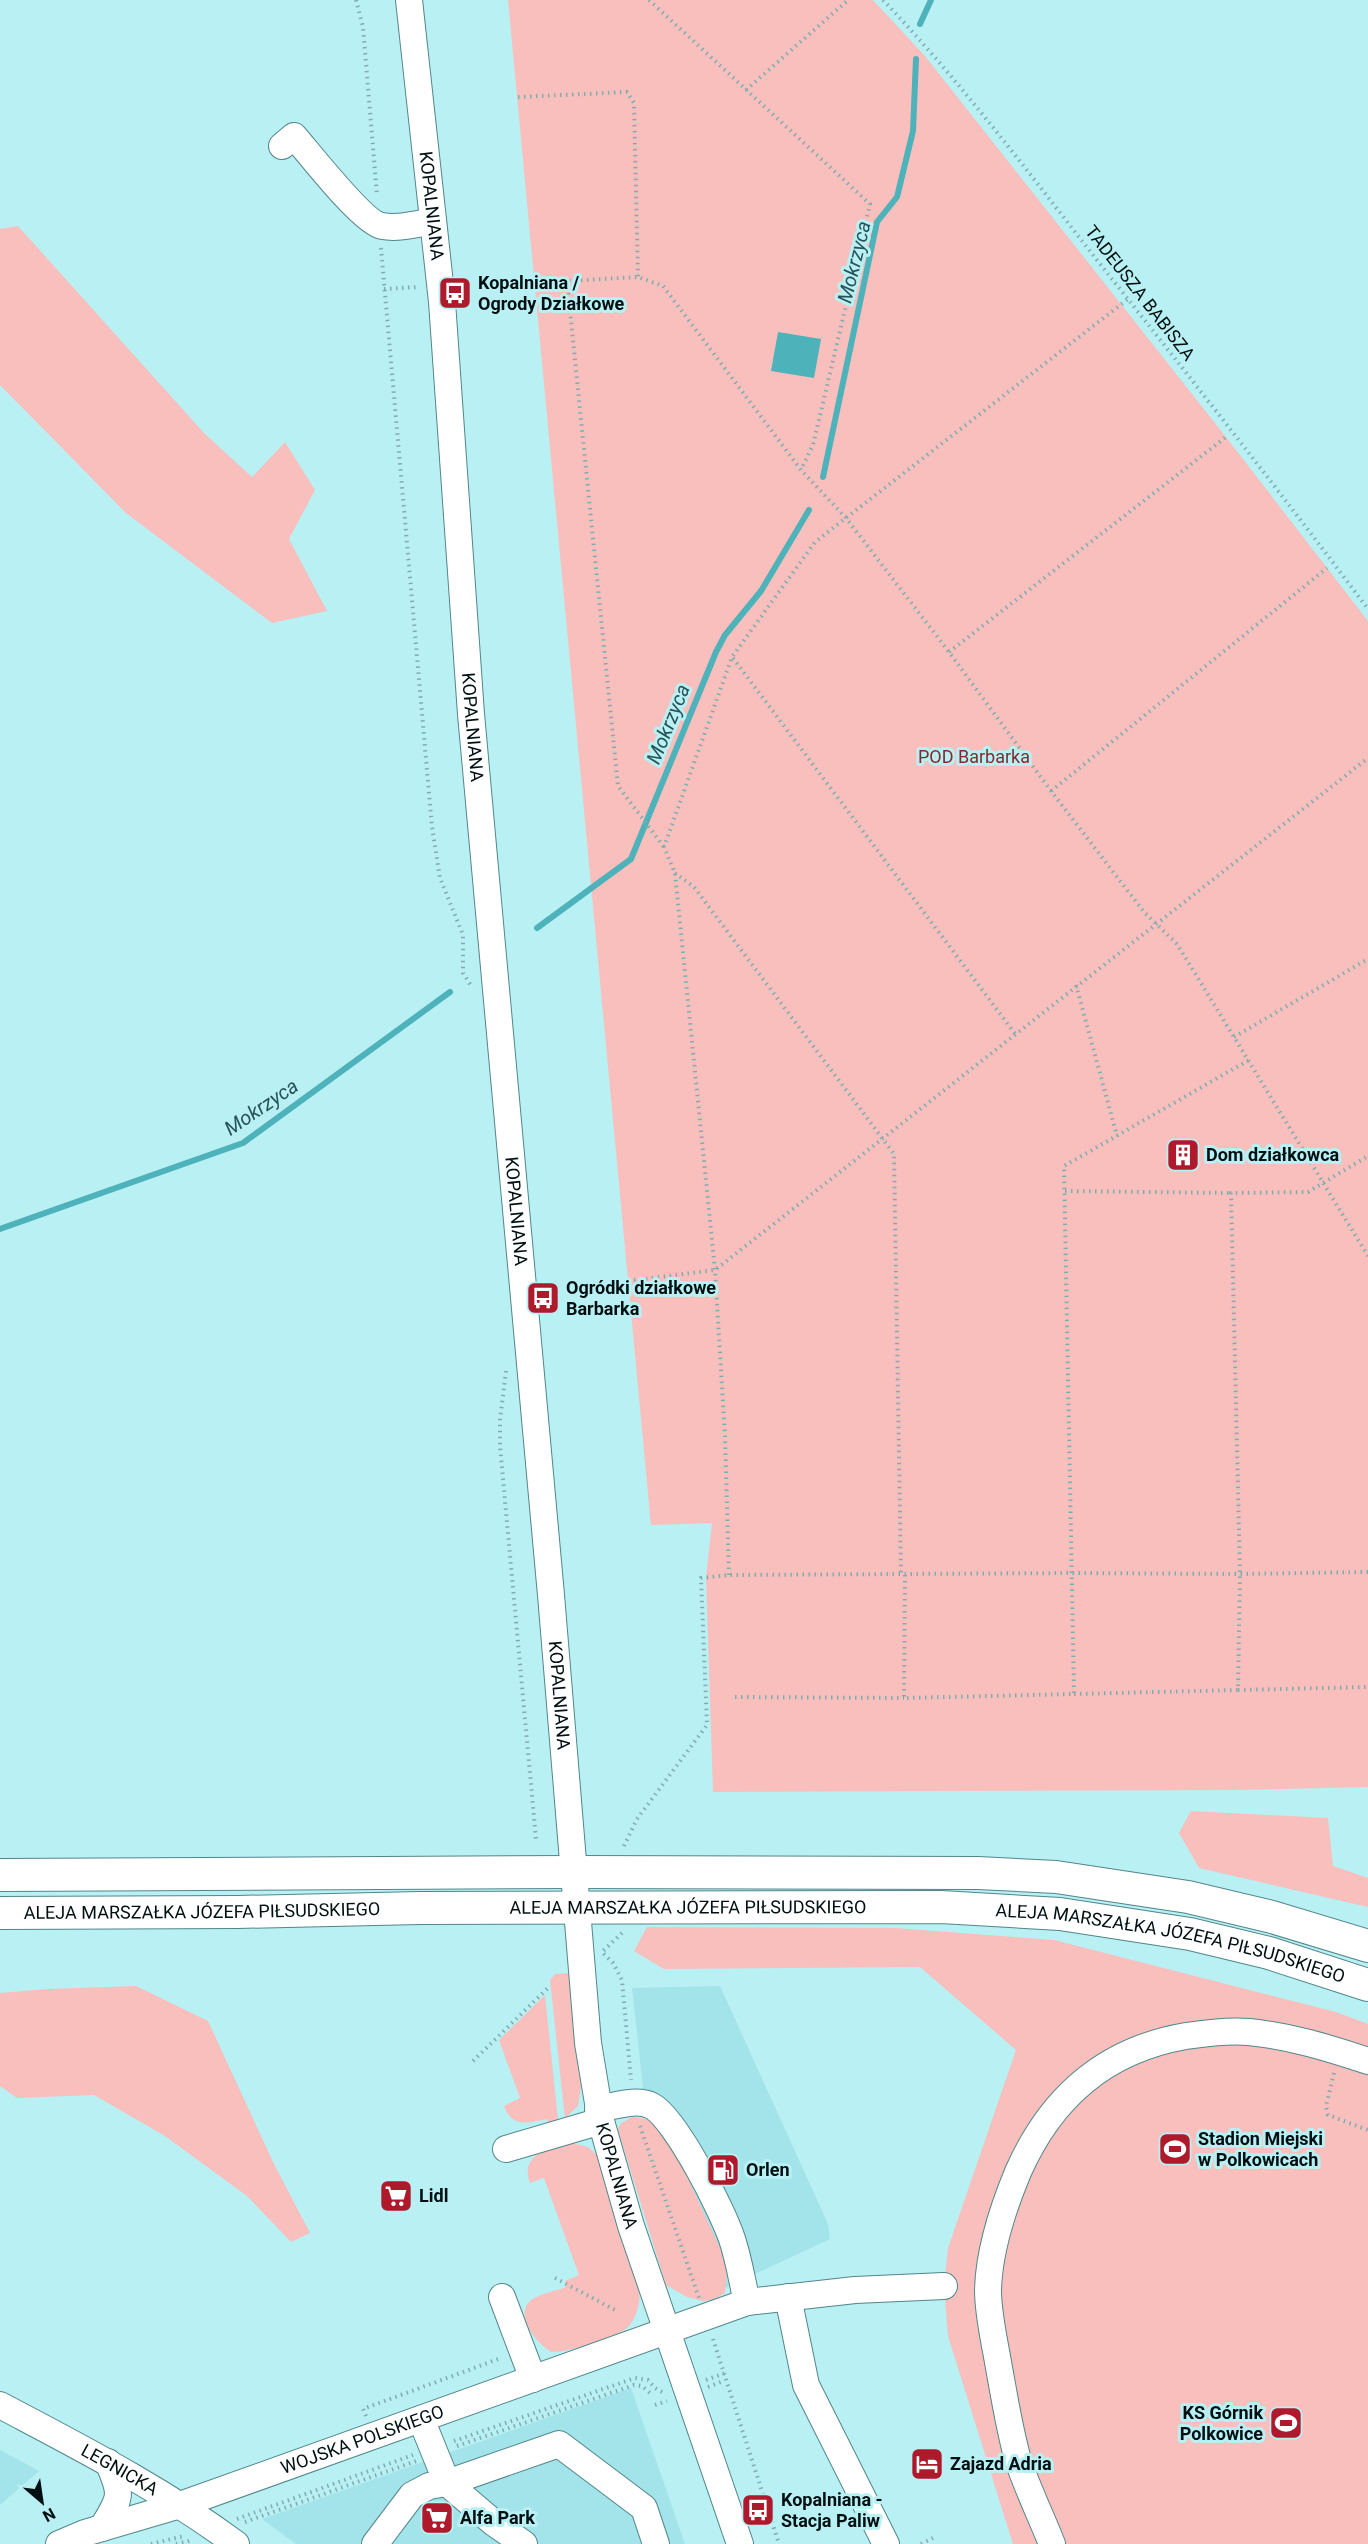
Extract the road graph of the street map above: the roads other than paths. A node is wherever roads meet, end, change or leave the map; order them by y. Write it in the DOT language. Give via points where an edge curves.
graph roads {
  1 [pos="409,0"];
  2 [pos="282,146"];
  3 [pos="433,221"];
  4 [pos="574,1872"];
  5 [pos="0,1875"];
  6 [pos="577,1907"];
  7 [pos="0,1913"];
  8 [pos="1368,1946"];
  9 [pos="1368,1985"];
  10 [pos="1368,2061"];
  11 [pos="599,2115"];
  12 [pos="506,2149"];
  13 [pos="944,2286"];
  14 [pos="502,2297"];
  15 [pos="788,2297"];
  16 [pos="747,2302"];
  17 [pos="666,2331"];
  18 [pos="533,2379"];
  19 [pos="0,2405"];
  20 [pos="421,2419"];
  21 [pos="108,2462"];
  22 [pos="447,2483"];
  23 [pos="180,2505"];
  24 [pos="102,2528"];
  25 [pos="59,2544"];
  26 [pos="236,2544"];
  27 [pos="375,2544"];
  28 [pos="524,2544"];
  29 [pos="656,2544"];
  30 [pos="740,2544"];
  31 [pos="886,2544"];
  32 [pos="1052,2544"];
  1 -- 3 [label="street, KOPALNIANA"];
  2 -- 3 [label="street" via="294,136 363,215 379,226"];
  3 -- 4 [label="street, KOPALNIANA" via="471,714"];
  4 -- 5 [label="main road, ALEJA MARSZAŁKA JÓZEFA PIŁSUDSKIEGO"];
  4 -- 6 [label="street, KOPALNIANA"];
  4 -- 8 [label="main road, ALEJA MARSZAŁKA JÓZEFA PIŁSUDSKIEGO" via="978,1873 1056,1877 1188,1897"];
  6 -- 7 [label="main road, ALEJA MARSZAŁKA JÓZEFA PIŁSUDSKIEGO"];
  6 -- 9 [label="main road, ALEJA MARSZAŁKA JÓZEFA PIŁSUDSKIEGO" via="941,1907 1060,1914 1190,1934 1269,1953"];
  6 -- 11 [label="street, KOPALNIANA" via="588,2043"];
  10 -- 32 [label="street" via="1286,2037 1248,2032 1198,2034 1139,2048 1092,2073 1046,2121 1028,2151 1001,2219 988,2290 995,2348 1019,2462"];
  11 -- 12 [label="street"];
  11 -- 16 [label="street" via="634,2102 650,2105 664,2115 692,2156 732,2238"];
  11 -- 17 [label="street, KOPALNIANA"];
  13 -- 15 [label="street, WOJSKA POLSKIEGO"];
  14 -- 18 [label="street"];
  15 -- 16 [label="street, WOJSKA POLSKIEGO"];
  15 -- 31 [label="street" via="806,2385"];
  16 -- 17 [label="street, WOJSKA POLSKIEGO"];
  17 -- 18 [label="street, WOJSKA POLSKIEGO"];
  17 -- 30 [label="street, KOPALNIANA"];
  18 -- 20 [label="street, WOJSKA POLSKIEGO"];
  19 -- 21 [label="street, LEGNICKA"];
  20 -- 22 [label="street"];
  20 -- 23 [label="street, WOJSKA POLSKIEGO"];
  21 -- 23 [label="street, LEGNICKA"];
  21 -- 24 [label="street" via="120,2488 117,2503"];
  22 -- 27 [label="street" via="412,2495"];
  22 -- 28 [label="street"];
  22 -- 29 [label="street" via="559,2444 644,2508"];
  23 -- 24 [label="street, WOJSKA POLSKIEGO"];
  23 -- 26 [label="street, LEGNICKA"];
  24 -- 25 [label="street, WOJSKA POLSKIEGO"];
}
